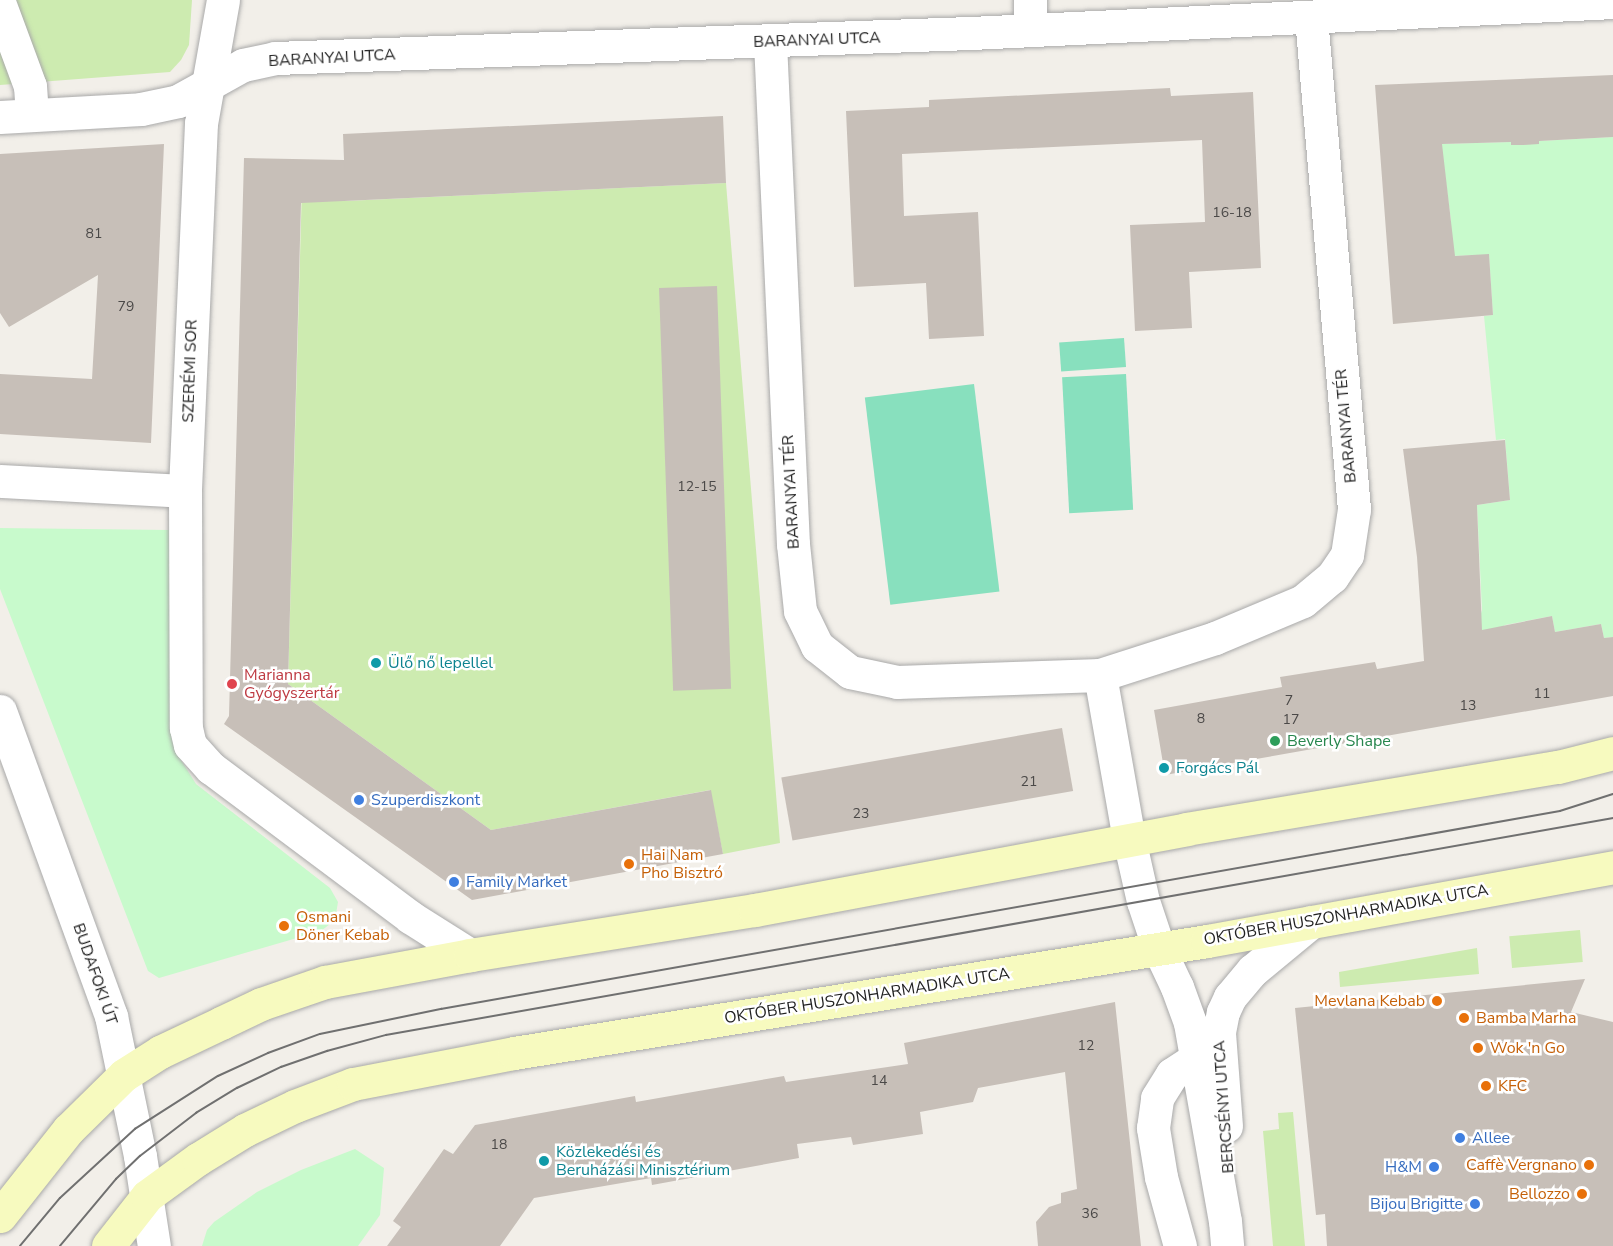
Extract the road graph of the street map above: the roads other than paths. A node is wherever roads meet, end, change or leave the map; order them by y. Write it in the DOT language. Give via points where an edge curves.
graph roads {
  1 [pos="223,0"];
  2 [pos="1613,2"];
  3 [pos="0,5"];
  4 [pos="1030,15"];
  5 [pos="1311,17"];
  6 [pos="770,42"];
  7 [pos="210,84"];
  8 [pos="32,114"];
  9 [pos="0,117"];
  10 [pos="0,481"];
  11 [pos="185,491"];
  12 [pos="1100,675"];
  13 [pos="0,711"];
  14 [pos="1613,753"];
  15 [pos="1129,839"];
  16 [pos="1613,867"];
  17 [pos="1311,922"];
  18 [pos="1159,949"];
  19 [pos="470,955"];
  20 [pos="1195,1059"];
  21 [pos="124,1075"];
  22 [pos="147,1196"];
  23 [pos="0,1216"];
  24 [pos="1226,1233"];
  25 [pos="108,1246"];
  26 [pos="154,1246"];
  27 [pos="1180,1246"];
  1 -- 7 [label="street, SZERÉMI SOR"];
  2 -- 5 [label="street, BARANYAI UTCA"];
  3 -- 8 [label="street" via="30,86"];
  4 -- 5 [label="street, BARANYAI UTCA"];
  4 -- 6 [label="street, BARANYAI UTCA"];
  5 -- 12 [label="street, BARANYAI TÉR" via="1354,508 1347,555 1332,578 1303,601 1215,638"];
  6 -- 7 [label="street, BARANYAI UTCA" via="275,58 243,65"];
  6 -- 12 [label="street, BARANYAI TÉR" via="794,544 800,611 817,646 849,672 897,682"];
  7 -- 8 [label="street, BARANYAI UTCA" via="178,101 141,109"];
  7 -- 11 [label="street, SZERÉMI SOR" via="201,123"];
  8 -- 9 [label="street, BARANYAI UTCA"];
  10 -- 11 [label="street"];
  11 -- 19 [label="street, SZERÉMI SOR" via="186,728 190,745 221,776 410,917"];
  12 -- 15 [label="street"];
  13 -- 21 [label="street, BUDAFOKI ÚT" via="111,1016"];
  14 -- 15 [label="main road" via="1558,767"];
  15 -- 18 [label="street, BERCSÉNYI UTCA"];
  15 -- 19 [label="main road" via="755,910"];
  16 -- 17 [label="main road, OKTÓBER HUSZONHARMADIKA UTCA"];
  17 -- 18 [label="main road, OKTÓBER HUSZONHARMADIKA UTCA"];
  17 -- 24 [label="street, BERCSÉNYI UTCA" via="1253,969 1223,1012 1219,1032 1229,1163"];
  18 -- 20 [label="street, BERCSÉNYI UTCA" via="1190,1023"];
  18 -- 22 [label="main road, OKTÓBER HUSZONHARMADIKA UTCA" via="514,1053 353,1084 245,1130"];
  19 -- 21 [label="main road" via="325,982 272,1001 160,1052"];
  20 -- 24 [label="street, BERCSÉNYI UTCA"];
  20 -- 27 [label="street, BERCSÉNYI UTCA" via="1172,1074 1157,1098 1153,1128 1161,1177"];
  21 -- 22 [label="street, BUDAFOKI ÚT"];
  21 -- 23 [label="main road" via="68,1130"];
  22 -- 25 [label="main road, OKTÓBER HUSZONHARMADIKA UTCA"];
  22 -- 26 [label="street, BUDAFOKI ÚT"];
}
